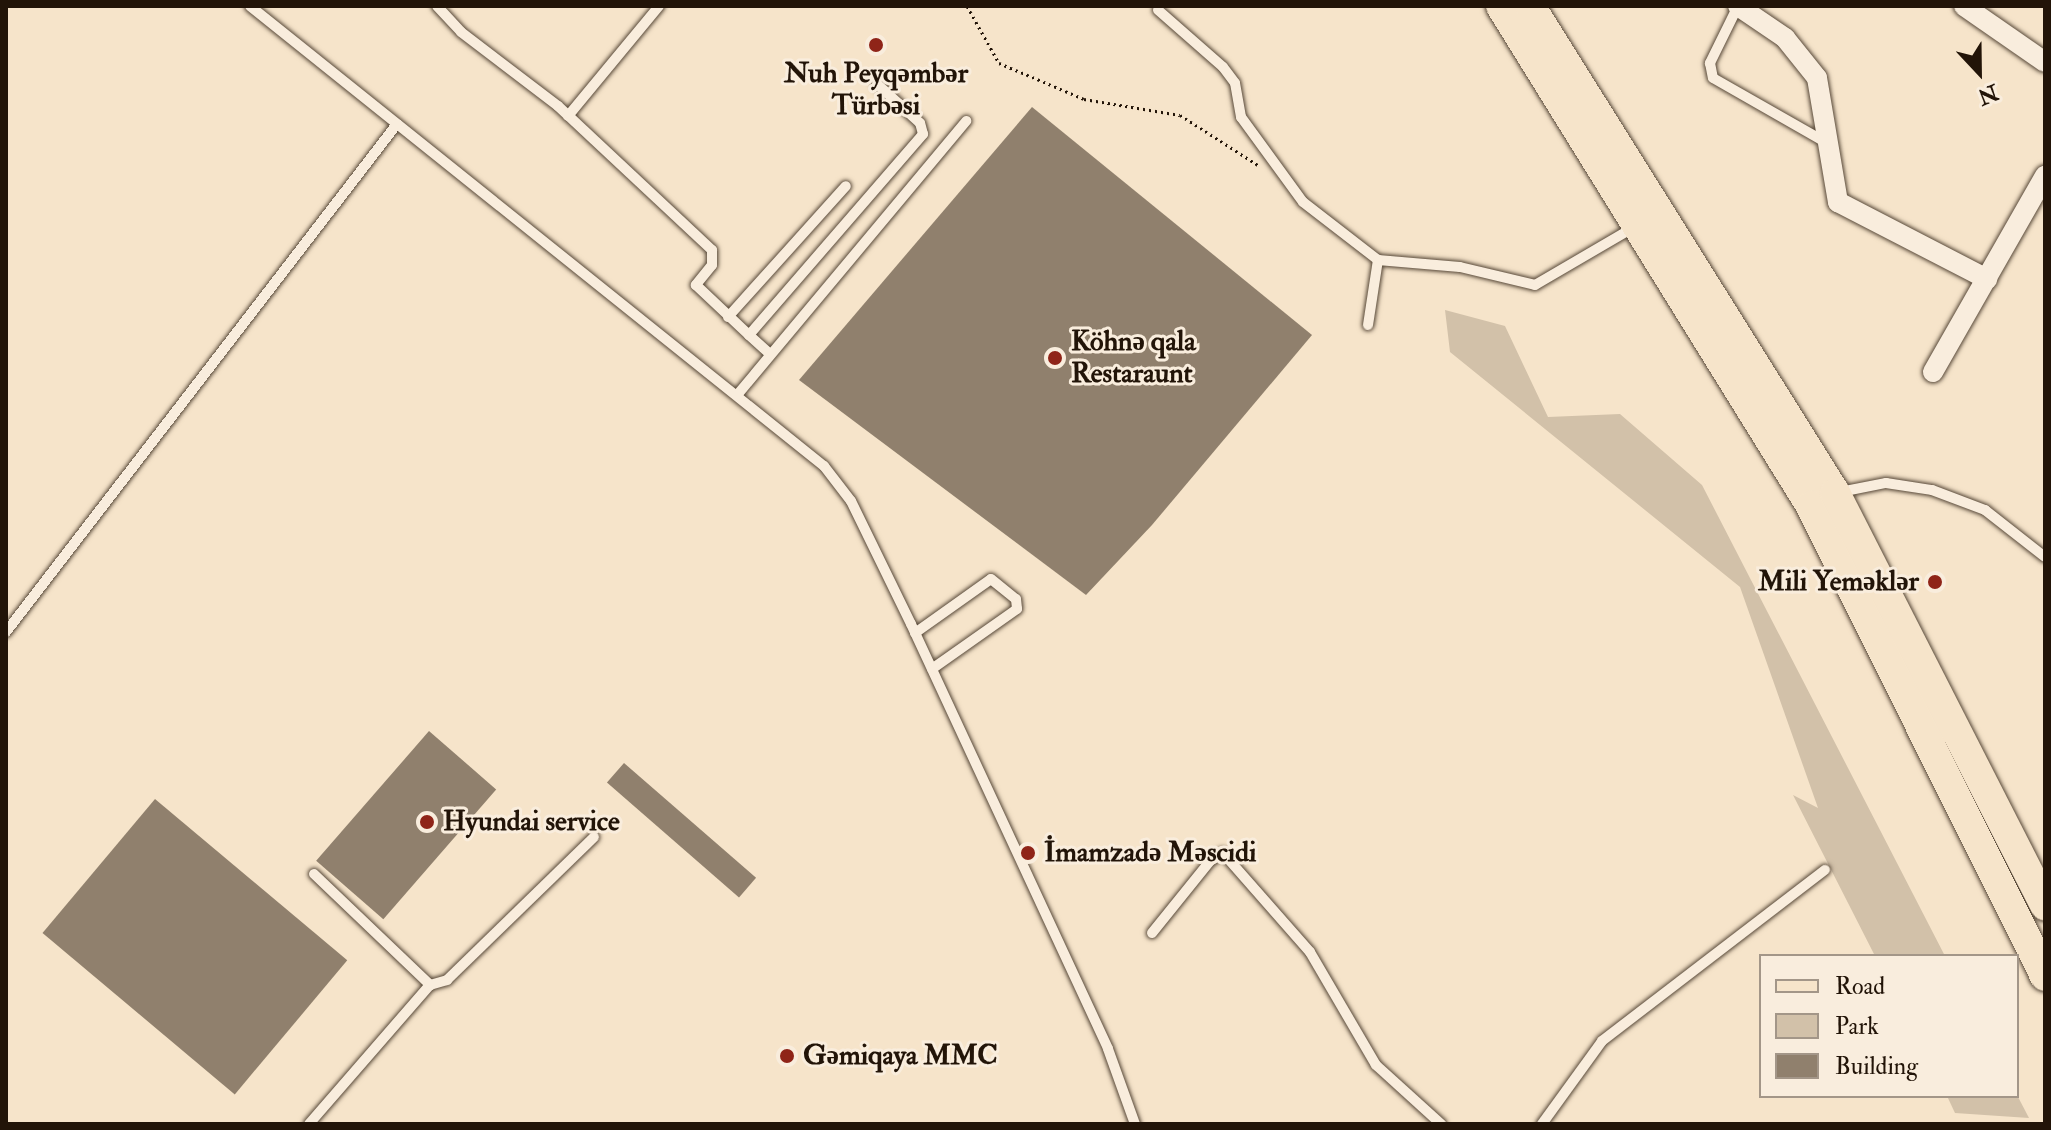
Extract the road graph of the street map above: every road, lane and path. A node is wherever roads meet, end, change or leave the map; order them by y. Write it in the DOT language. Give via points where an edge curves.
graph roads {
  1 [pos="250,6"];
  2 [pos="437,6"];
  3 [pos="659,6"];
  4 [pos="967,6"];
  5 [pos="1501,6"];
  6 [pos="1530,6"];
  7 [pos="1738,6"];
  8 [pos="1964,6"];
  9 [pos="1158,10"];
  10 [pos="2045,62"];
  11 [pos="877,84"];
  12 [pos="568,116"];
  13 [pos="966,121"];
  14 [pos="397,124"];
  15 [pos="1829,144"];
  16 [pos="1274,167"];
  17 [pos="2045,176"];
  18 [pos="846,186"];
  19 [pos="1637,225"];
  20 [pos="1378,260"];
  21 [pos="1987,279"];
  22 [pos="728,317"];
  23 [pos="1368,325"];
  24 [pos="749,335"];
  25 [pos="770,354"];
  26 [pos="1933,372"];
  27 [pos="738,394"];
  28 [pos="1835,493"];
  29 [pos="2045,557"];
  30 [pos="6,632"];
  31 [pos="915,633"];
  32 [pos="932,669"];
  33 [pos="594,837"];
  34 [pos="1825,870"];
  35 [pos="314,874"];
  36 [pos="2045,906"];
  37 [pos="1152,933"];
  38 [pos="2045,976"];
  39 [pos="430,985"];
  40 [pos="309,1124"];
  41 [pos="1135,1124"];
  42 [pos="1441,1124"];
  43 [pos="1542,1124"];
  1 -- 14 [label="lane"];
  2 -- 12 [label="lane"];
  3 -- 12 [label="lane"];
  4 -- 16 [label="path" via="999,63 1084,99 1180,115 1259,165"];
  5 -- 19 [label="main road"];
  6 -- 28 [label="main road"];
  7 -- 15 [label="street" via="1785,38 1817,78"];
  7 -- 15 [label="lane" via="1710,63 1713,78"];
  8 -- 10 [label="street"];
  9 -- 16 [label="lane" via="1235,83 1241,117"];
  11 -- 24 [label="lane" via="920,123 923,134"];
  12 -- 22 [label="lane" via="712,250 712,265 696,285"];
  13 -- 25 [label="lane"];
  14 -- 27 [label="lane"];
  14 -- 30 [label="lane"];
  15 -- 21 [label="street" via="1838,202"];
  16 -- 20 [label="lane" via="1303,202"];
  17 -- 21 [label="street"];
  18 -- 22 [label="lane"];
  19 -- 20 [label="lane" via="1535,285 1460,267"];
  19 -- 38 [label="main road" via="1811,506"];
  20 -- 23 [label="lane"];
  21 -- 26 [label="street"];
  22 -- 24 [label="lane"];
  24 -- 25 [label="lane"];
  25 -- 27 [label="lane"];
  27 -- 31 [label="lane" via="824,466 851,501"];
  28 -- 29 [label="lane" via="1886,483 1932,490 1985,510"];
  28 -- 36 [label="main road"];
  31 -- 32 [label="lane"];
  31 -- 32 [label="lane" via="991,579 1016,599 1017,609"];
  32 -- 41 [label="lane" via="1113,1059"];
  33 -- 39 [label="lane" via="447,980"];
  34 -- 43 [label="lane" via="1602,1041"];
  35 -- 39 [label="lane"];
  37 -- 42 [label="lane" via="1210,861 1223,853 1310,952 1376,1065"];
  39 -- 40 [label="lane"];
}
